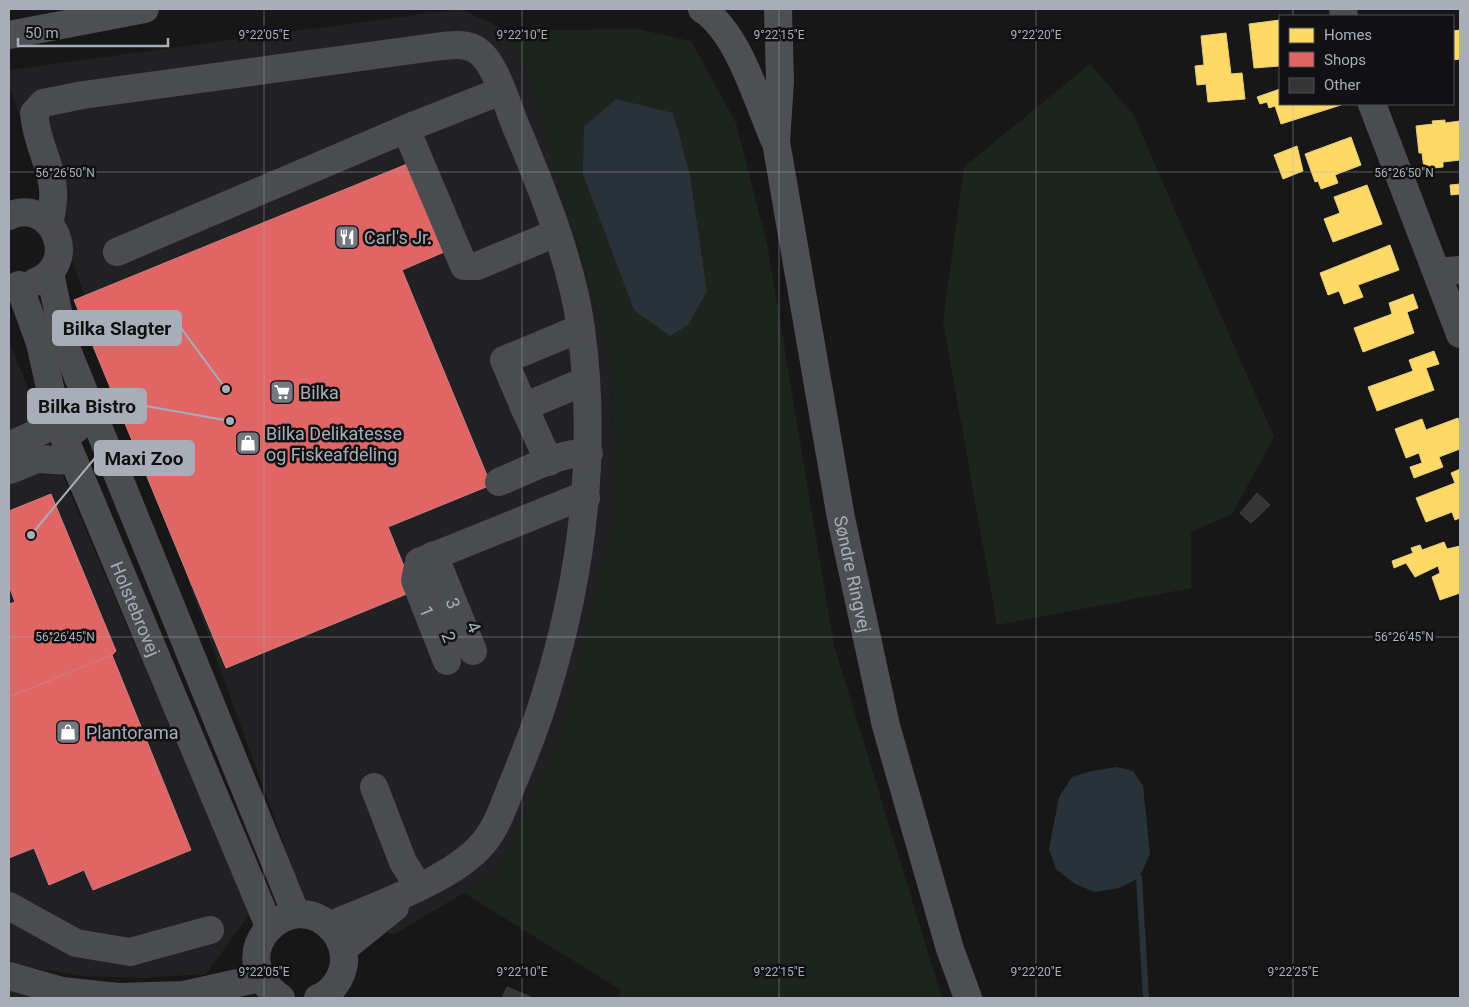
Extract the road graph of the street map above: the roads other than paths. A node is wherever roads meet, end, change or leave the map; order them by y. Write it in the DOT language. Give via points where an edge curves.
graph roads {
  1 [pos="145,9"];
  2 [pos="702,9"];
  3 [pos="778,9"];
  4 [pos="9,35"];
  5 [pos="501,91"];
  6 [pos="1372,105"];
  7 [pos="406,129"];
  8 [pos="776,142"];
  9 [pos="13,209"];
  10 [pos="48,223"];
  11 [pos="556,233"];
  12 [pos="117,252"];
  13 [pos="1449,271"];
  14 [pos="50,273"];
  15 [pos="14,283"];
  16 [pos="581,328"];
  17 [pos="1460,334"];
  18 [pos="585,381"];
  19 [pos="524,407"];
  20 [pos="58,423"];
  21 [pos="589,453"];
  22 [pos="74,461"];
  23 [pos="549,462"];
  24 [pos="9,464"];
  25 [pos="499,482"];
  26 [pos="586,498"];
  27 [pos="145,544"];
  28 [pos="432,556"];
  29 [pos="465,654"];
  30 [pos="374,787"];
  31 [pos="419,887"];
  32 [pos="9,906"];
  33 [pos="296,914"];
  34 [pos="269,926"];
  35 [pos="329,926"];
  36 [pos="210,930"];
  37 [pos="343,950"];
  38 [pos="9,976"];
  39 [pos="260,978"];
  40 [pos="281,998"];
  41 [pos="318,998"];
  42 [pos="968,998"];
  1 -- 4 [label="main road"];
  2 -- 8 [label="main road, Søndre Ringvej" via="718,23 733,45"];
  3 -- 8 [label="main road, Søndre Ringvej" via="780,82"];
  5 -- 7 [label="street"];
  5 -- 10 [label="street" via="488,62 479,51 470,46 455,45 43,103 34,113 36,132 52,175 54,204"];
  5 -- 11 [label="street"];
  6 -- 13 [label="street"];
  7 -- 11 [label="street" via="464,266 477,266"];
  7 -- 12 [label="street"];
  8 -- 42 [label="main road, Søndre Ringvej" via="841,518 884,716 950,950"];
  9 -- 10 [label="street" via="41,217"];
  10 -- 14 [label="street" via="59,242 58,259"];
  11 -- 16 [label="street"];
  13 -- 17 [label="street"];
  14 -- 15 [label="street" via="36,282"];
  14 -- 27 [label="street, Holstebrovej" via="65,345"];
  15 -- 20 [label="street, Holstebrovej" via="40,343"];
  16 -- 18 [label="street"];
  16 -- 19 [label="street" via="504,360"];
  18 -- 19 [label="street"];
  18 -- 21 [label="street"];
  19 -- 23 [label="street"];
  20 -- 22 [label="street, Holstebrovej"];
  20 -- 24 [label="street"];
  20 -- 27 [label="street" via="87,433 126,527"];
  21 -- 23 [label="street" via="580,452"];
  21 -- 26 [label="street"];
  22 -- 24 [label="street" via="37,459"];
  22 -- 34 [label="street, Holstebrovej"];
  23 -- 25 [label="street"];
  26 -- 28 [label="street" via="575,499"];
  26 -- 31 [label="street" via="573,591 550,681 507,798 488,837 476,851"];
  27 -- 33 [label="street, Holstebrovej"];
  28 -- 29 [label="street, 4"];
  28 -- 29 [label="street, 1" via="415,580"];
  30 -- 31 [label="street" via="403,862"];
  31 -- 35 [label="street"];
  31 -- 37 [label="street"];
  32 -- 36 [label="street" via="76,944 130,952"];
  33 -- 34 [label="street"];
  33 -- 35 [label="street" via="308,915"];
  34 -- 39 [label="street" via="256,951"];
  35 -- 37 [label="street" via="338,936"];
  37 -- 41 [label="street" via="341,976 334,987"];
  38 -- 39 [label="street" via="62,991 118,997 184,995"];
  39 -- 40 [label="street"];
}
